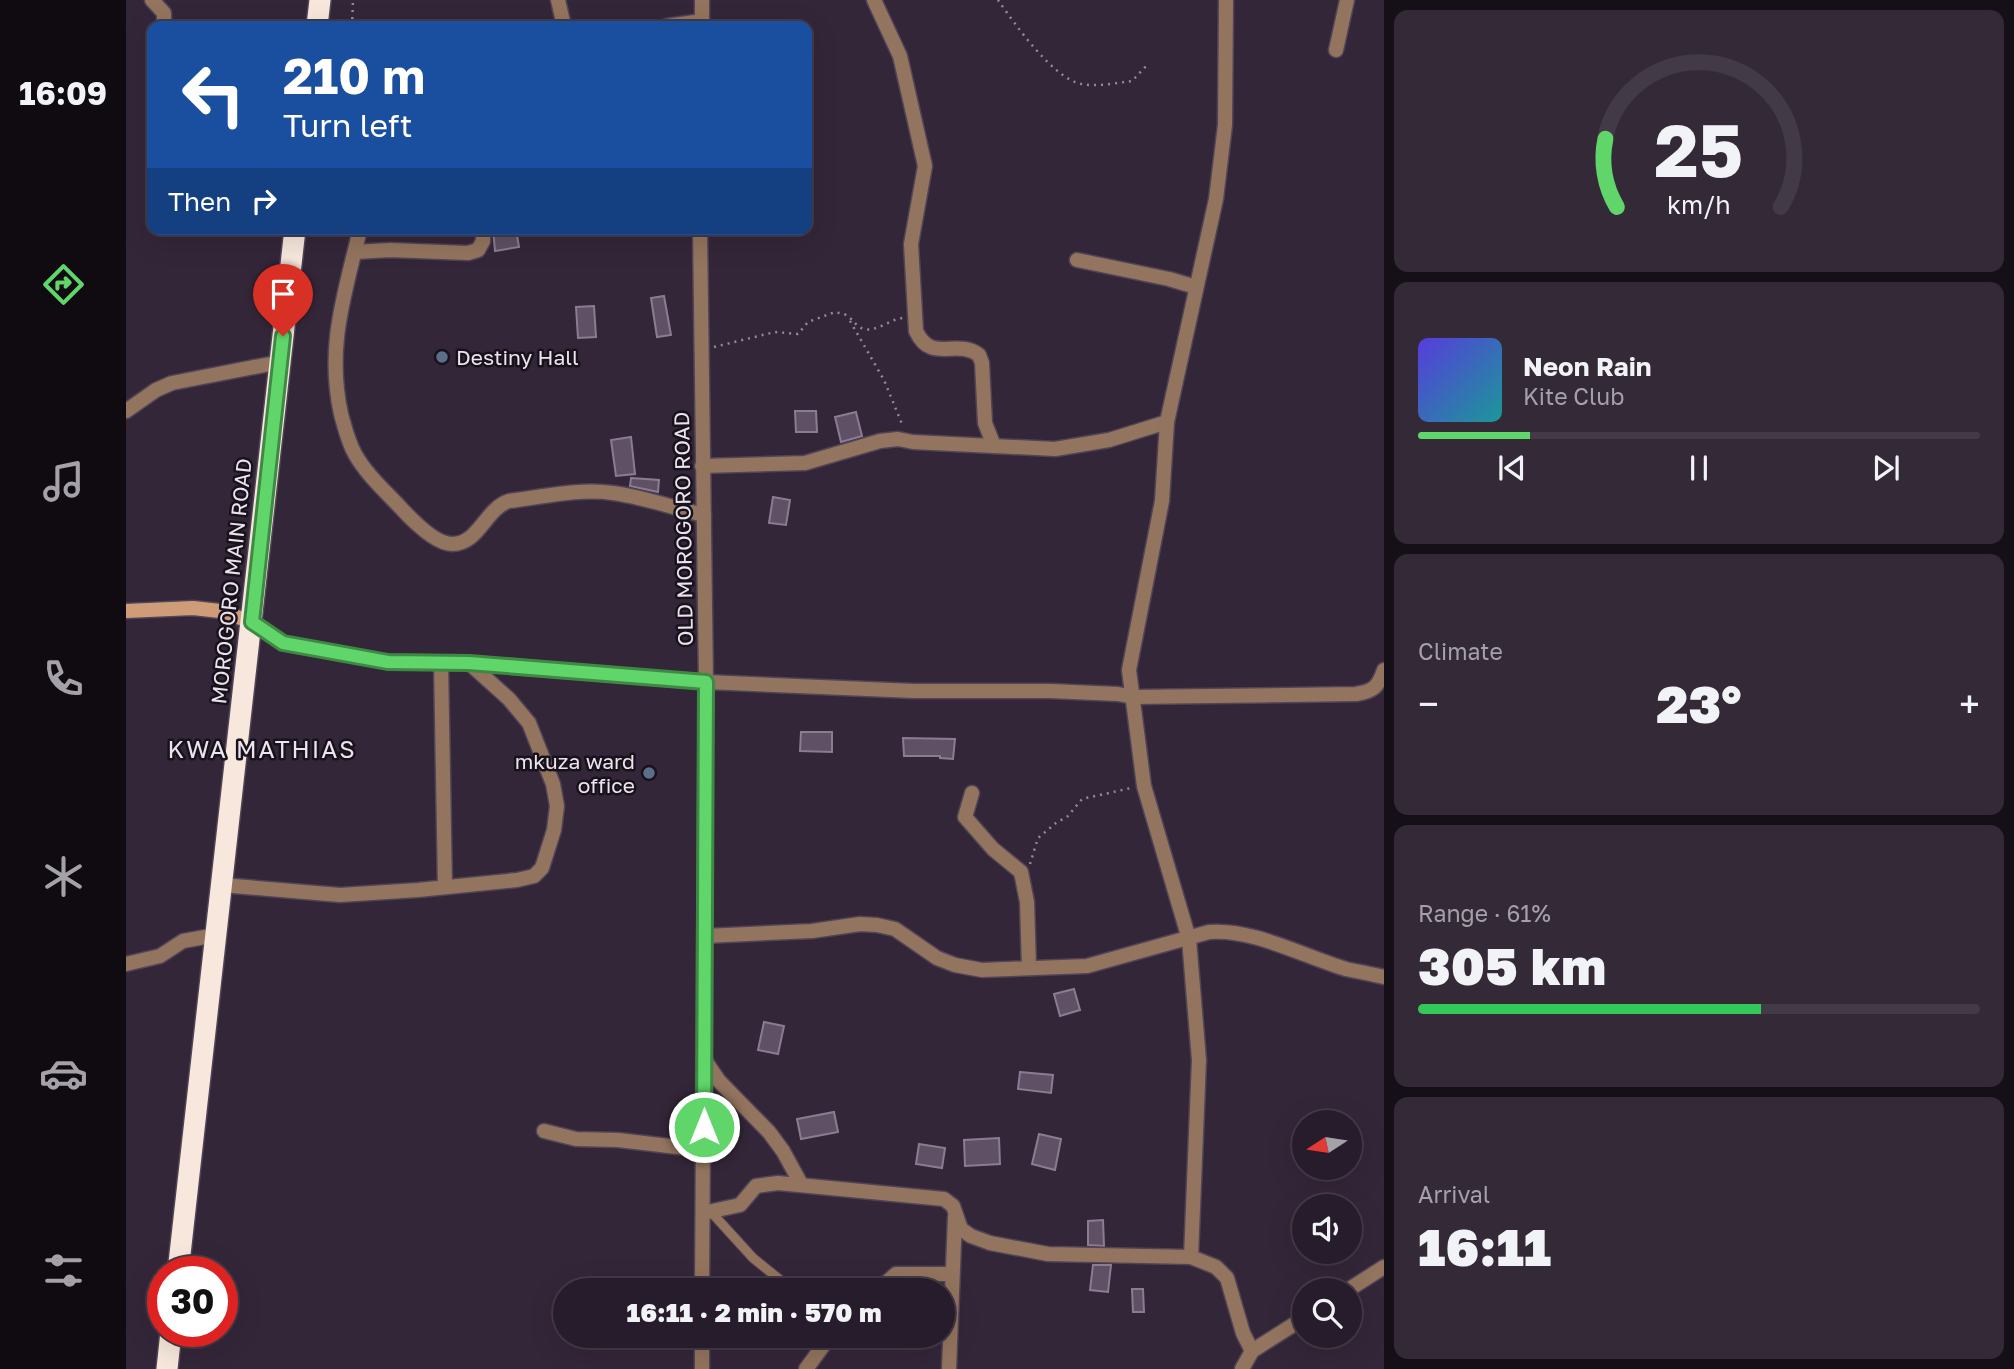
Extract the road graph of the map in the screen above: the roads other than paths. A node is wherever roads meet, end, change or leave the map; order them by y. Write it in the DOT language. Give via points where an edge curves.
graph roads {
  1 [pos="152,0"];
  2 [pos="320,0"];
  3 [pos="558,0"];
  4 [pos="702,0"];
  5 [pos="874,0"];
  6 [pos="1226,0"];
  7 [pos="1347,0"];
  8 [pos="164,21"];
  9 [pos="318,21"];
  10 [pos="563,21"];
  11 [pos="702,21"];
  12 [pos="1336,50"];
  13 [pos="294,235"];
  14 [pos="359,235"];
  15 [pos="484,235"];
  16 [pos="700,235"];
  17 [pos="355,252"];
  18 [pos="1077,260"];
  19 [pos="1196,288"];
  20 [pos="280,362"];
  21 [pos="126,411"];
  22 [pos="1167,422"];
  23 [pos="995,446"];
  24 [pos="702,466"];
  25 [pos="704,515"];
  26 [pos="126,611"];
  27 [pos="252,622"];
  28 [pos="442,663"];
  29 [pos="469,663"];
  30 [pos="1129,670"];
  31 [pos="1384,670"];
  32 [pos="706,682"];
  33 [pos="1118,694"];
  34 [pos="1133,697"];
  35 [pos="972,793"];
  36 [pos="222,885"];
  37 [pos="445,887"];
  38 [pos="216,935"];
  39 [pos="705,936"];
  40 [pos="1189,939"];
  41 [pos="126,964"];
  42 [pos="1029,968"];
  43 [pos="1384,977"];
  44 [pos="704,1059"];
  45 [pos="544,1131"];
  46 [pos="704,1150"];
  47 [pos="801,1184"];
  48 [pos="707,1213"];
  49 [pos="955,1216"];
  50 [pos="180,1256"];
  51 [pos="1191,1257"];
  52 [pos="1384,1268"];
  53 [pos="952,1274"];
  54 [pos="703,1278"];
  55 [pos="778,1278"];
  56 [pos="892,1278"];
  57 [pos="1362,1281"];
  58 [pos="1292,1326"];
  59 [pos="169,1347"];
  60 [pos="702,1348"];
  61 [pos="821,1348"];
  62 [pos="1252,1351"];
  63 [pos="167,1369"];
  64 [pos="702,1369"];
  65 [pos="806,1369"];
  66 [pos="949,1369"];
  67 [pos="1242,1369"];
  1 -- 8 [label="street" via="164,13"];
  2 -- 9 [label="highway"];
  3 -- 10 [label="street"];
  4 -- 11 [label="street"];
  5 -- 23 [label="street" via="900,56 925,166 911,244 914,319 920,340 931,348 969,350 979,355 985,423"];
  6 -- 19 [label="street" via="1225,125 1216,199"];
  7 -- 12 [label="street"];
  13 -- 20 [label="highway, MOROGORO MAIN ROAD"];
  14 -- 17 [label="street"];
  15 -- 17 [label="street" via="478,250 468,253"];
  16 -- 24 [label="street, OLD MOROGORO ROAD"];
  17 -- 25 [label="street" via="336,336 335,386 344,425 356,457 427,532 444,543 462,542 474,535 499,504 576,492 610,492"];
  18 -- 19 [label="street"];
  19 -- 22 [label="street"];
  20 -- 21 [label="street" via="172,383"];
  20 -- 27 [label="highway, MOROGORO MAIN ROAD"];
  22 -- 23 [label="street" via="1109,440 1055,449"];
  22 -- 30 [label="street" via="1162,500"];
  23 -- 24 [label="street" via="898,439 805,463"];
  24 -- 25 [label="street, OLD MOROGORO ROAD"];
  25 -- 32 [label="street, OLD MOROGORO ROAD"];
  26 -- 27 [label="street" via="193,608"];
  27 -- 28 [label="street" via="283,643 301,648 388,662"];
  27 -- 36 [label="highway, MOROGORO MAIN ROAD"];
  28 -- 29 [label="street"];
  28 -- 37 [label="street"];
  29 -- 32 [label="street"];
  29 -- 37 [label="street" via="529,723 557,806 542,868 534,876"];
  30 -- 33 [label="street"];
  30 -- 34 [label="street"];
  31 -- 34 [label="street" via="1372,691 1356,694"];
  32 -- 33 [label="street"];
  32 -- 39 [label="street, OLD MOROGORO ROAD"];
  33 -- 34 [label="street"];
  34 -- 40 [label="street" via="1144,786"];
  35 -- 42 [label="street" via="965,817 992,849 1021,872 1026,887"];
  36 -- 37 [label="street" via="340,895"];
  36 -- 38 [label="highway, MOROGORO MAIN ROAD"];
  38 -- 41 [label="street" via="183,941 160,956"];
  38 -- 50 [label="highway, MOROGORO MAIN ROAD"];
  39 -- 42 [label="street" via="877,925 895,929 926,952 955,965 982,970"];
  39 -- 44 [label="street, OLD MOROGORO ROAD"];
  40 -- 42 [label="street" via="1104,963"];
  40 -- 43 [label="street" via="1229,932"];
  40 -- 51 [label="street" via="1199,1060"];
  44 -- 46 [label="street, OLD MOROGORO ROAD"];
  44 -- 47 [label="street" via="769,1132"];
  45 -- 46 [label="street" via="576,1139"];
  46 -- 48 [label="street, OLD MOROGORO ROAD"];
  47 -- 48 [label="street" via="762,1184 740,1205"];
  47 -- 49 [label="street" via="944,1199 953,1206"];
  48 -- 54 [label="street, OLD MOROGORO ROAD"];
  48 -- 55 [label="lane"];
  49 -- 51 [label="street" via="971,1236 1048,1254"];
  49 -- 53 [label="street"];
  51 -- 62 [label="street" via="1216,1267 1227,1278"];
  52 -- 57 [label="street"];
  53 -- 56 [label="street" via="896,1274"];
  53 -- 66 [label="street"];
  58 -- 62 [label="street"];
  59 -- 63 [label="highway"];
  60 -- 64 [label="street"];
  61 -- 65 [label="street"];
  62 -- 67 [label="street"];
}
